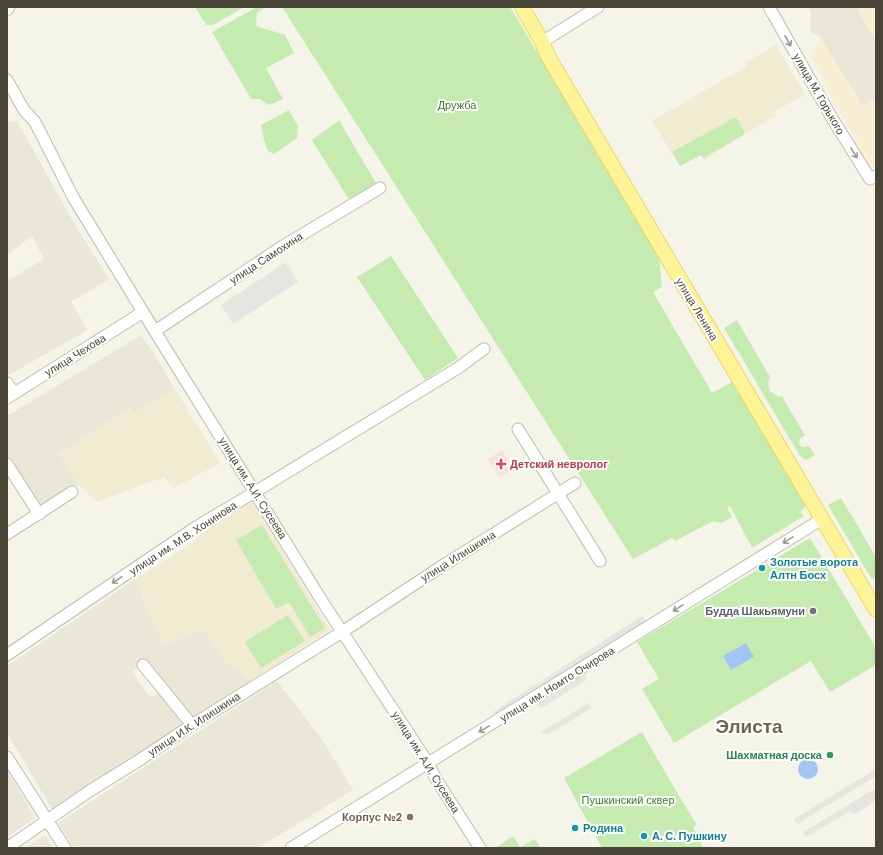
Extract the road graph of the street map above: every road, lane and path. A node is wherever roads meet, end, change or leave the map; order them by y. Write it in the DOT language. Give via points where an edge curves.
graph roads {
  1 [pos="9,7"];
  2 [pos="522,7"];
  3 [pos="598,7"];
  4 [pos="769,7"];
  5 [pos="7,10"];
  6 [pos="542,42"];
  7 [pos="7,80"];
  8 [pos="873,177"];
  9 [pos="380,188"];
  10 [pos="143,312"];
  11 [pos="155,331"];
  12 [pos="484,349"];
  13 [pos="7,382"];
  14 [pos="10,395"];
  15 [pos="518,429"];
  16 [pos="7,464"];
  17 [pos="575,483"];
  18 [pos="72,492"];
  19 [pos="256,492"];
  20 [pos="558,493"];
  21 [pos="38,514"];
  22 [pos="822,520"];
  23 [pos="7,534"];
  24 [pos="600,561"];
  25 [pos="876,610"];
  26 [pos="342,632"];
  27 [pos="7,654"];
  28 [pos="143,665"];
  29 [pos="192,725"];
  30 [pos="7,757"];
  31 [pos="428,763"];
  32 [pos="48,820"];
  33 [pos="7,848"];
  34 [pos="65,848"];
  35 [pos="291,848"];
  36 [pos="480,848"];
  1 -- 5 [label="street"];
  2 -- 6 [label="main road, улица Ленина"];
  3 -- 6 [label="street"];
  4 -- 8 [label="street, улица М. Горького, one-way" via="829,112"];
  6 -- 22 [label="main road, улица Ленина" via="549,58"];
  7 -- 10 [label="street, улица им. А.И. Сусеева" via="24,110 35,122 73,197"];
  9 -- 11 [label="street, улица Самохина" via="283,246"];
  10 -- 11 [label="street, улица им. А.И. Сусеева"];
  10 -- 14 [label="street, улица Чехова"];
  11 -- 19 [label="street, улица им. А.И. Сусеева"];
  12 -- 19 [label="street, улица им. М.В. Хонинова" via="458,368"];
  13 -- 14 [label="street"];
  15 -- 20 [label="street"];
  16 -- 21 [label="street"];
  17 -- 20 [label="street, улица Илишкина"];
  18 -- 21 [label="street"];
  19 -- 26 [label="street, улица им. А.И. Сусеева"];
  19 -- 27 [label="street, улица им. М.В. Хонинова, one-way" via="196,527"];
  20 -- 24 [label="street"];
  20 -- 26 [label="street, улица Илишкина"];
  21 -- 23 [label="street"];
  22 -- 25 [label="main road, улица Ленина"];
  22 -- 31 [label="street, улица им. Номто Очирова, one-way"];
  26 -- 29 [label="street, улица И.К. Илишкина"];
  26 -- 31 [label="street, улица им. А.И. Сусеева"];
  28 -- 29 [label="street"];
  29 -- 32 [label="street, улица И.К. Илишкина"];
  30 -- 32 [label="street"];
  31 -- 35 [label="street, улица им. Номто Очирова"];
  31 -- 36 [label="street, улица им. А.И. Сусеева"];
  32 -- 33 [label="street, улица И.К. Илишкина"];
  32 -- 34 [label="street"];
}
